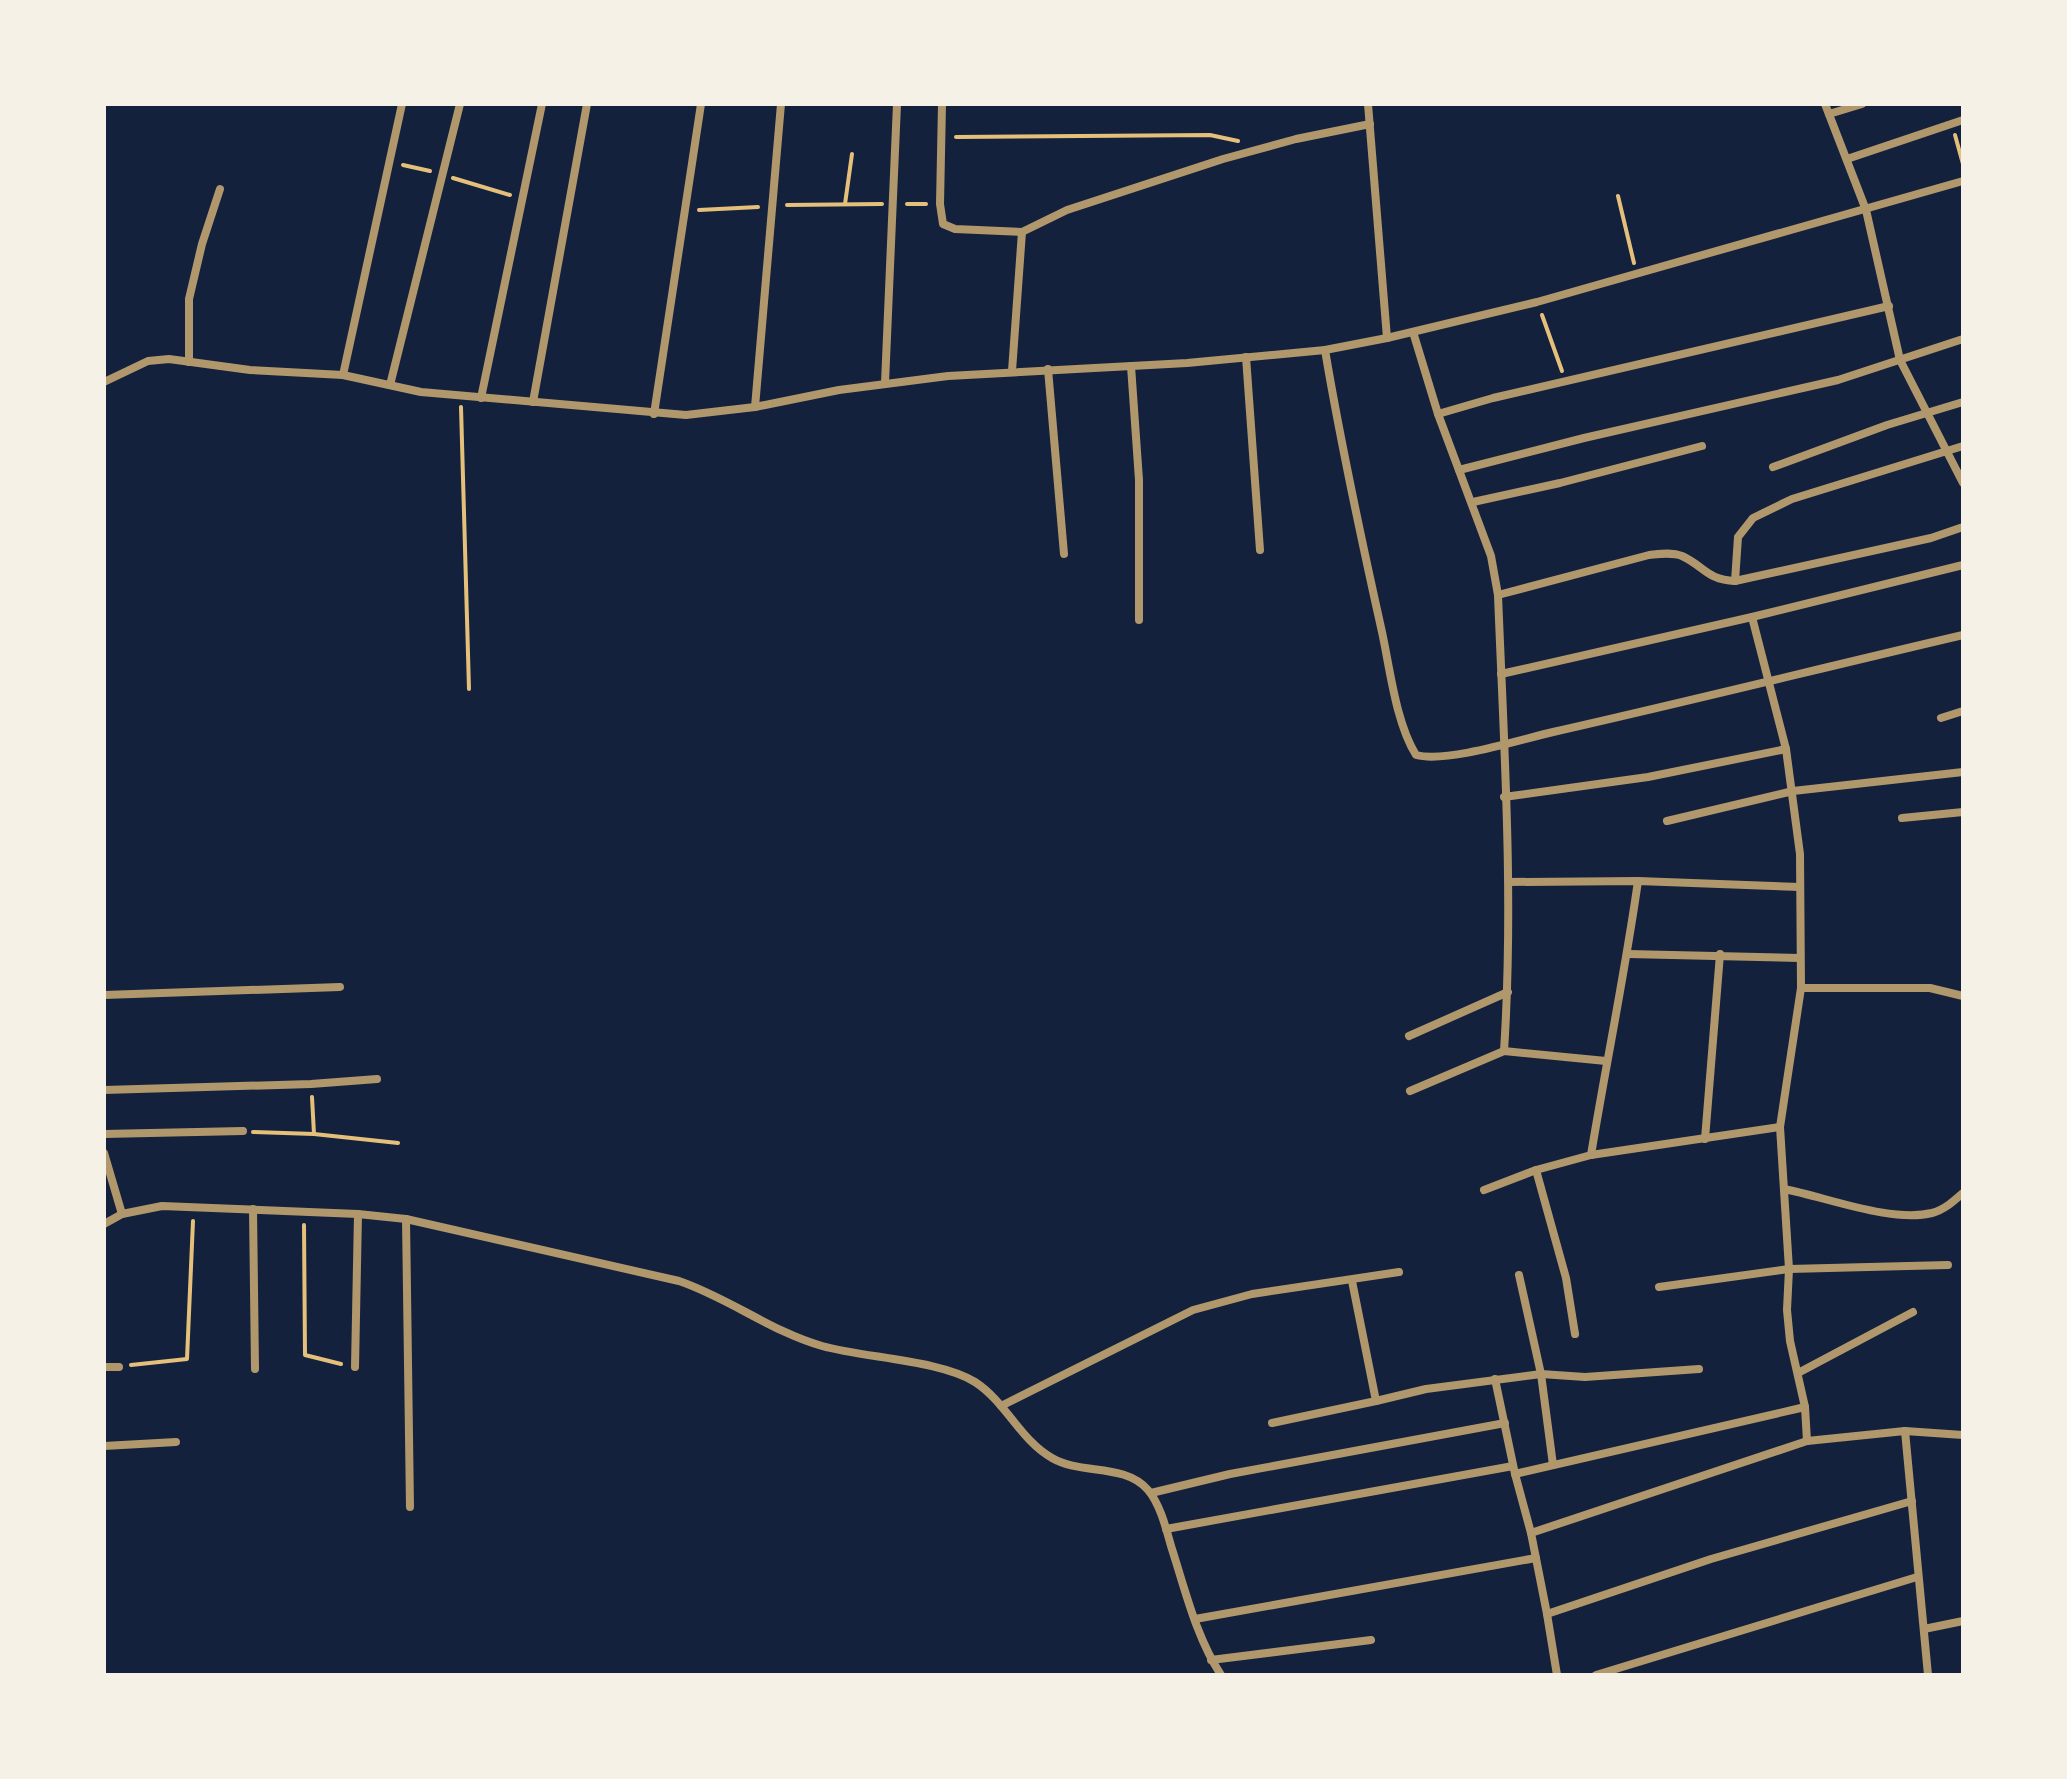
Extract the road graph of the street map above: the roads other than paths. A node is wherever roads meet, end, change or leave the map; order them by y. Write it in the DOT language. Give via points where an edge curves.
graph roads {
  1 [pos="402,104"];
  2 [pos="460,104"];
  3 [pos="542,104"];
  4 [pos="587,104"];
  5 [pos="701,104"];
  6 [pos="781,104"];
  7 [pos="897,104"];
  8 [pos="942,104"];
  9 [pos="1368,104"];
  10 [pos="1825,104"];
  11 [pos="1862,104"];
  12 [pos="1829,114"];
  13 [pos="1963,120"];
  14 [pos="1370,124"];
  15 [pos="1847,159"];
  16 [pos="1963,181"];
  17 [pos="220,189"];
  18 [pos="1866,210"];
  19 [pos="1022,232"];
  20 [pos="1889,306"];
  21 [pos="1413,332"];
  22 [pos="1387,338"];
  23 [pos="1963,339"];
  24 [pos="1325,350"];
  25 [pos="1246,357"];
  26 [pos="1900,360"];
  27 [pos="189,362"];
  28 [pos="1131,366"];
  29 [pos="1048,369"];
  30 [pos="1012,371"];
  31 [pos="343,375"];
  32 [pos="104,382"];
  33 [pos="885,383"];
  34 [pos="390,385"];
  35 [pos="481,398"];
  36 [pos="533,402"];
  37 [pos="1963,402"];
  38 [pos="755,407"];
  39 [pos="654,414"];
  40 [pos="1438,414"];
  41 [pos="1928,414"];
  42 [pos="1702,446"];
  43 [pos="1963,446"];
  44 [pos="1946,452"];
  45 [pos="1773,467"];
  46 [pos="1459,470"];
  47 [pos="1963,483"];
  48 [pos="1473,502"];
  49 [pos="1963,527"];
  50 [pos="1260,550"];
  51 [pos="1064,554"];
  52 [pos="1963,565"];
  53 [pos="1735,581"];
  54 [pos="1498,595"];
  55 [pos="1752,617"];
  56 [pos="1139,620"];
  57 [pos="1963,635"];
  58 [pos="1501,674"];
  59 [pos="1771,683"];
  60 [pos="1963,711"];
  61 [pos="1941,718"];
  62 [pos="1503,743"];
  63 [pos="1786,749"];
  64 [pos="1963,772"];
  65 [pos="1793,791"];
  66 [pos="1504,797"];
  67 [pos="1963,812"];
  68 [pos="1902,818"];
  69 [pos="1667,821"];
  70 [pos="1638,881"];
  71 [pos="1509,882"];
  72 [pos="1800,887"];
  73 [pos="1628,954"];
  74 [pos="1720,954"];
  75 [pos="1800,958"];
  76 [pos="340,987"];
  77 [pos="1801,988"];
  78 [pos="1508,992"];
  79 [pos="104,995"];
  80 [pos="1963,996"];
  81 [pos="1409,1036"];
  82 [pos="1504,1051"];
  83 [pos="1606,1061"];
  84 [pos="377,1079"];
  85 [pos="104,1090"];
  86 [pos="1410,1091"];
  87 [pos="1780,1127"];
  88 [pos="243,1131"];
  89 [pos="104,1134"];
  90 [pos="1705,1139"];
  91 [pos="104,1153"];
  92 [pos="1591,1155"];
  93 [pos="1536,1170"];
  94 [pos="1784,1189"];
  95 [pos="1484,1190"];
  96 [pos="1963,1193"];
  97 [pos="253,1209"];
  98 [pos="122,1214"];
  99 [pos="358,1214"];
  100 [pos="406,1219"];
  101 [pos="104,1224"];
  102 [pos="1948,1265"];
  103 [pos="1789,1269"];
  104 [pos="1399,1272"];
  105 [pos="1519,1275"];
  106 [pos="1352,1281"];
  107 [pos="1659,1287"];
  108 [pos="1913,1312"];
  109 [pos="1575,1334"];
  110 [pos="104,1367"];
  111 [pos="119,1367"];
  112 [pos="355,1367"];
  113 [pos="255,1369"];
  114 [pos="1699,1369"];
  115 [pos="1798,1373"];
  116 [pos="1541,1374"];
  117 [pos="1495,1379"];
  118 [pos="1376,1401"];
  119 [pos="1001,1406"];
  120 [pos="1805,1407"];
  121 [pos="1272,1423"];
  122 [pos="1505,1423"];
  123 [pos="1905,1431"];
  124 [pos="1963,1435"];
  125 [pos="1807,1441"];
  126 [pos="176,1442"];
  127 [pos="104,1446"];
  128 [pos="1553,1465"];
  129 [pos="1514,1470"];
  130 [pos="1151,1493"];
  131 [pos="1912,1501"];
  132 [pos="410,1507"];
  133 [pos="1166,1529"];
  134 [pos="1531,1533"];
  135 [pos="1536,1558"];
  136 [pos="1917,1577"];
  137 [pos="1547,1614"];
  138 [pos="1195,1619"];
  139 [pos="1963,1621"];
  140 [pos="1924,1629"];
  141 [pos="1371,1640"];
  142 [pos="1211,1660"];
  143 [pos="1221,1675"];
  144 [pos="1557,1675"];
  145 [pos="1596,1675"];
  146 [pos="1928,1675"];
  1 -- 31 [label="street"];
  2 -- 34 [label="street"];
  3 -- 35 [label="street"];
  4 -- 36 [label="street"];
  5 -- 39 [label="street"];
  6 -- 38 [label="street"];
  7 -- 33 [label="street"];
  8 -- 19 [label="street" via="943,224"];
  9 -- 14 [label="street"];
  10 -- 12 [label="street"];
  11 -- 12 [label="street"];
  12 -- 15 [label="street"];
  13 -- 15 [label="street"];
  14 -- 19 [label="street" via="1165,177 1067,210"];
  14 -- 22 [label="street"];
  15 -- 18 [label="street"];
  16 -- 18 [label="street"];
  17 -- 27 [label="street" via="187,308"];
  18 -- 20 [label="street"];
  18 -- 21 [label="street"];
  19 -- 30 [label="street"];
  20 -- 26 [label="street"];
  20 -- 40 [label="street"];
  21 -- 22 [label="street"];
  21 -- 40 [label="street"];
  22 -- 24 [label="street"];
  23 -- 26 [label="street"];
  24 -- 25 [label="street"];
  24 -- 62 [label="street" via="1407,741 1416,755 1431,759"];
  25 -- 28 [label="street"];
  25 -- 50 [label="street"];
  26 -- 41 [label="street"];
  26 -- 46 [label="street" via="1811,387"];
  27 -- 31 [label="street"];
  27 -- 32 [label="street" via="148,361"];
  28 -- 29 [label="street"];
  28 -- 56 [label="street" via="1139,480"];
  29 -- 30 [label="street"];
  29 -- 51 [label="street"];
  30 -- 33 [label="street"];
  31 -- 34 [label="street"];
  33 -- 38 [label="street"];
  34 -- 35 [label="street"];
  35 -- 36 [label="street"];
  36 -- 39 [label="street"];
  37 -- 41 [label="street"];
  38 -- 39 [label="street"];
  40 -- 46 [label="street"];
  41 -- 44 [label="street"];
  41 -- 45 [label="street"];
  42 -- 48 [label="street"];
  43 -- 44 [label="street"];
  44 -- 47 [label="street"];
  44 -- 53 [label="street" via="1792,499 1753,518 1738,537"];
  46 -- 48 [label="street"];
  48 -- 54 [label="street"];
  49 -- 53 [label="street"];
  52 -- 55 [label="street"];
  53 -- 54 [label="street" via="1707,575 1671,553"];
  54 -- 58 [label="street"];
  55 -- 58 [label="street"];
  55 -- 59 [label="street"];
  57 -- 59 [label="street"];
  58 -- 62 [label="street"];
  59 -- 62 [label="street"];
  59 -- 63 [label="street"];
  60 -- 61 [label="street"];
  62 -- 66 [label="street"];
  63 -- 65 [label="street"];
  63 -- 66 [label="street" via="1648,777"];
  64 -- 65 [label="street"];
  65 -- 69 [label="street"];
  65 -- 72 [label="street"];
  66 -- 71 [label="street"];
  67 -- 68 [label="street"];
  70 -- 71 [label="street"];
  70 -- 72 [label="street"];
  70 -- 73 [label="street"];
  71 -- 78 [label="street"];
  72 -- 75 [label="street"];
  73 -- 74 [label="street"];
  73 -- 83 [label="street"];
  74 -- 75 [label="street"];
  74 -- 90 [label="street"];
  75 -- 77 [label="street"];
  76 -- 79 [label="street"];
  77 -- 80 [label="street" via="1930,988"];
  77 -- 87 [label="street"];
  78 -- 81 [label="street"];
  78 -- 82 [label="street"];
  82 -- 83 [label="street"];
  82 -- 86 [label="street"];
  83 -- 92 [label="street"];
  84 -- 85 [label="street"];
  87 -- 90 [label="street"];
  87 -- 94 [label="street"];
  88 -- 89 [label="street"];
  90 -- 92 [label="street"];
  91 -- 98 [label="street"];
  92 -- 93 [label="street"];
  93 -- 95 [label="street"];
  93 -- 109 [label="street" via="1566,1278"];
  94 -- 96 [label="street" via="1913,1216 1941,1210"];
  94 -- 103 [label="street"];
  97 -- 98 [label="street" via="162,1206"];
  97 -- 99 [label="street"];
  97 -- 113 [label="street"];
  98 -- 101 [label="street"];
  99 -- 100 [label="street"];
  99 -- 112 [label="street"];
  100 -- 119 [label="street" via="679,1281 822,1346 959,1374"];
  100 -- 132 [label="street"];
  102 -- 103 [label="street"];
  103 -- 107 [label="street"];
  103 -- 115 [label="street" via="1787,1310"];
  104 -- 106 [label="street"];
  105 -- 116 [label="street"];
  106 -- 118 [label="street"];
  106 -- 119 [label="street" via="1252,1294 1193,1310"];
  108 -- 115 [label="street"];
  110 -- 111 [label="street"];
  114 -- 116 [label="street" via="1585,1377"];
  115 -- 120 [label="street"];
  116 -- 117 [label="street"];
  116 -- 128 [label="street"];
  117 -- 118 [label="street"];
  117 -- 122 [label="street"];
  118 -- 121 [label="street"];
  119 -- 130 [label="street" via="1054,1460 1121,1474"];
  120 -- 125 [label="street"];
  120 -- 128 [label="street"];
  122 -- 129 [label="street"];
  122 -- 130 [label="street"];
  123 -- 124 [label="street"];
  123 -- 125 [label="street"];
  123 -- 131 [label="street"];
  125 -- 134 [label="street"];
  126 -- 127 [label="street"];
  128 -- 129 [label="street"];
  129 -- 133 [label="street"];
  129 -- 134 [label="street"];
  130 -- 133 [label="street"];
  131 -- 136 [label="street"];
  131 -- 137 [label="street" via="1711,1559"];
  133 -- 138 [label="street"];
  134 -- 135 [label="street"];
  135 -- 137 [label="street"];
  135 -- 138 [label="street"];
  136 -- 140 [label="street"];
  136 -- 145 [label="street"];
  137 -- 144 [label="street"];
  138 -- 142 [label="street"];
  139 -- 140 [label="street"];
  140 -- 146 [label="street"];
  141 -- 142 [label="street"];
  142 -- 143 [label="street"];
}
